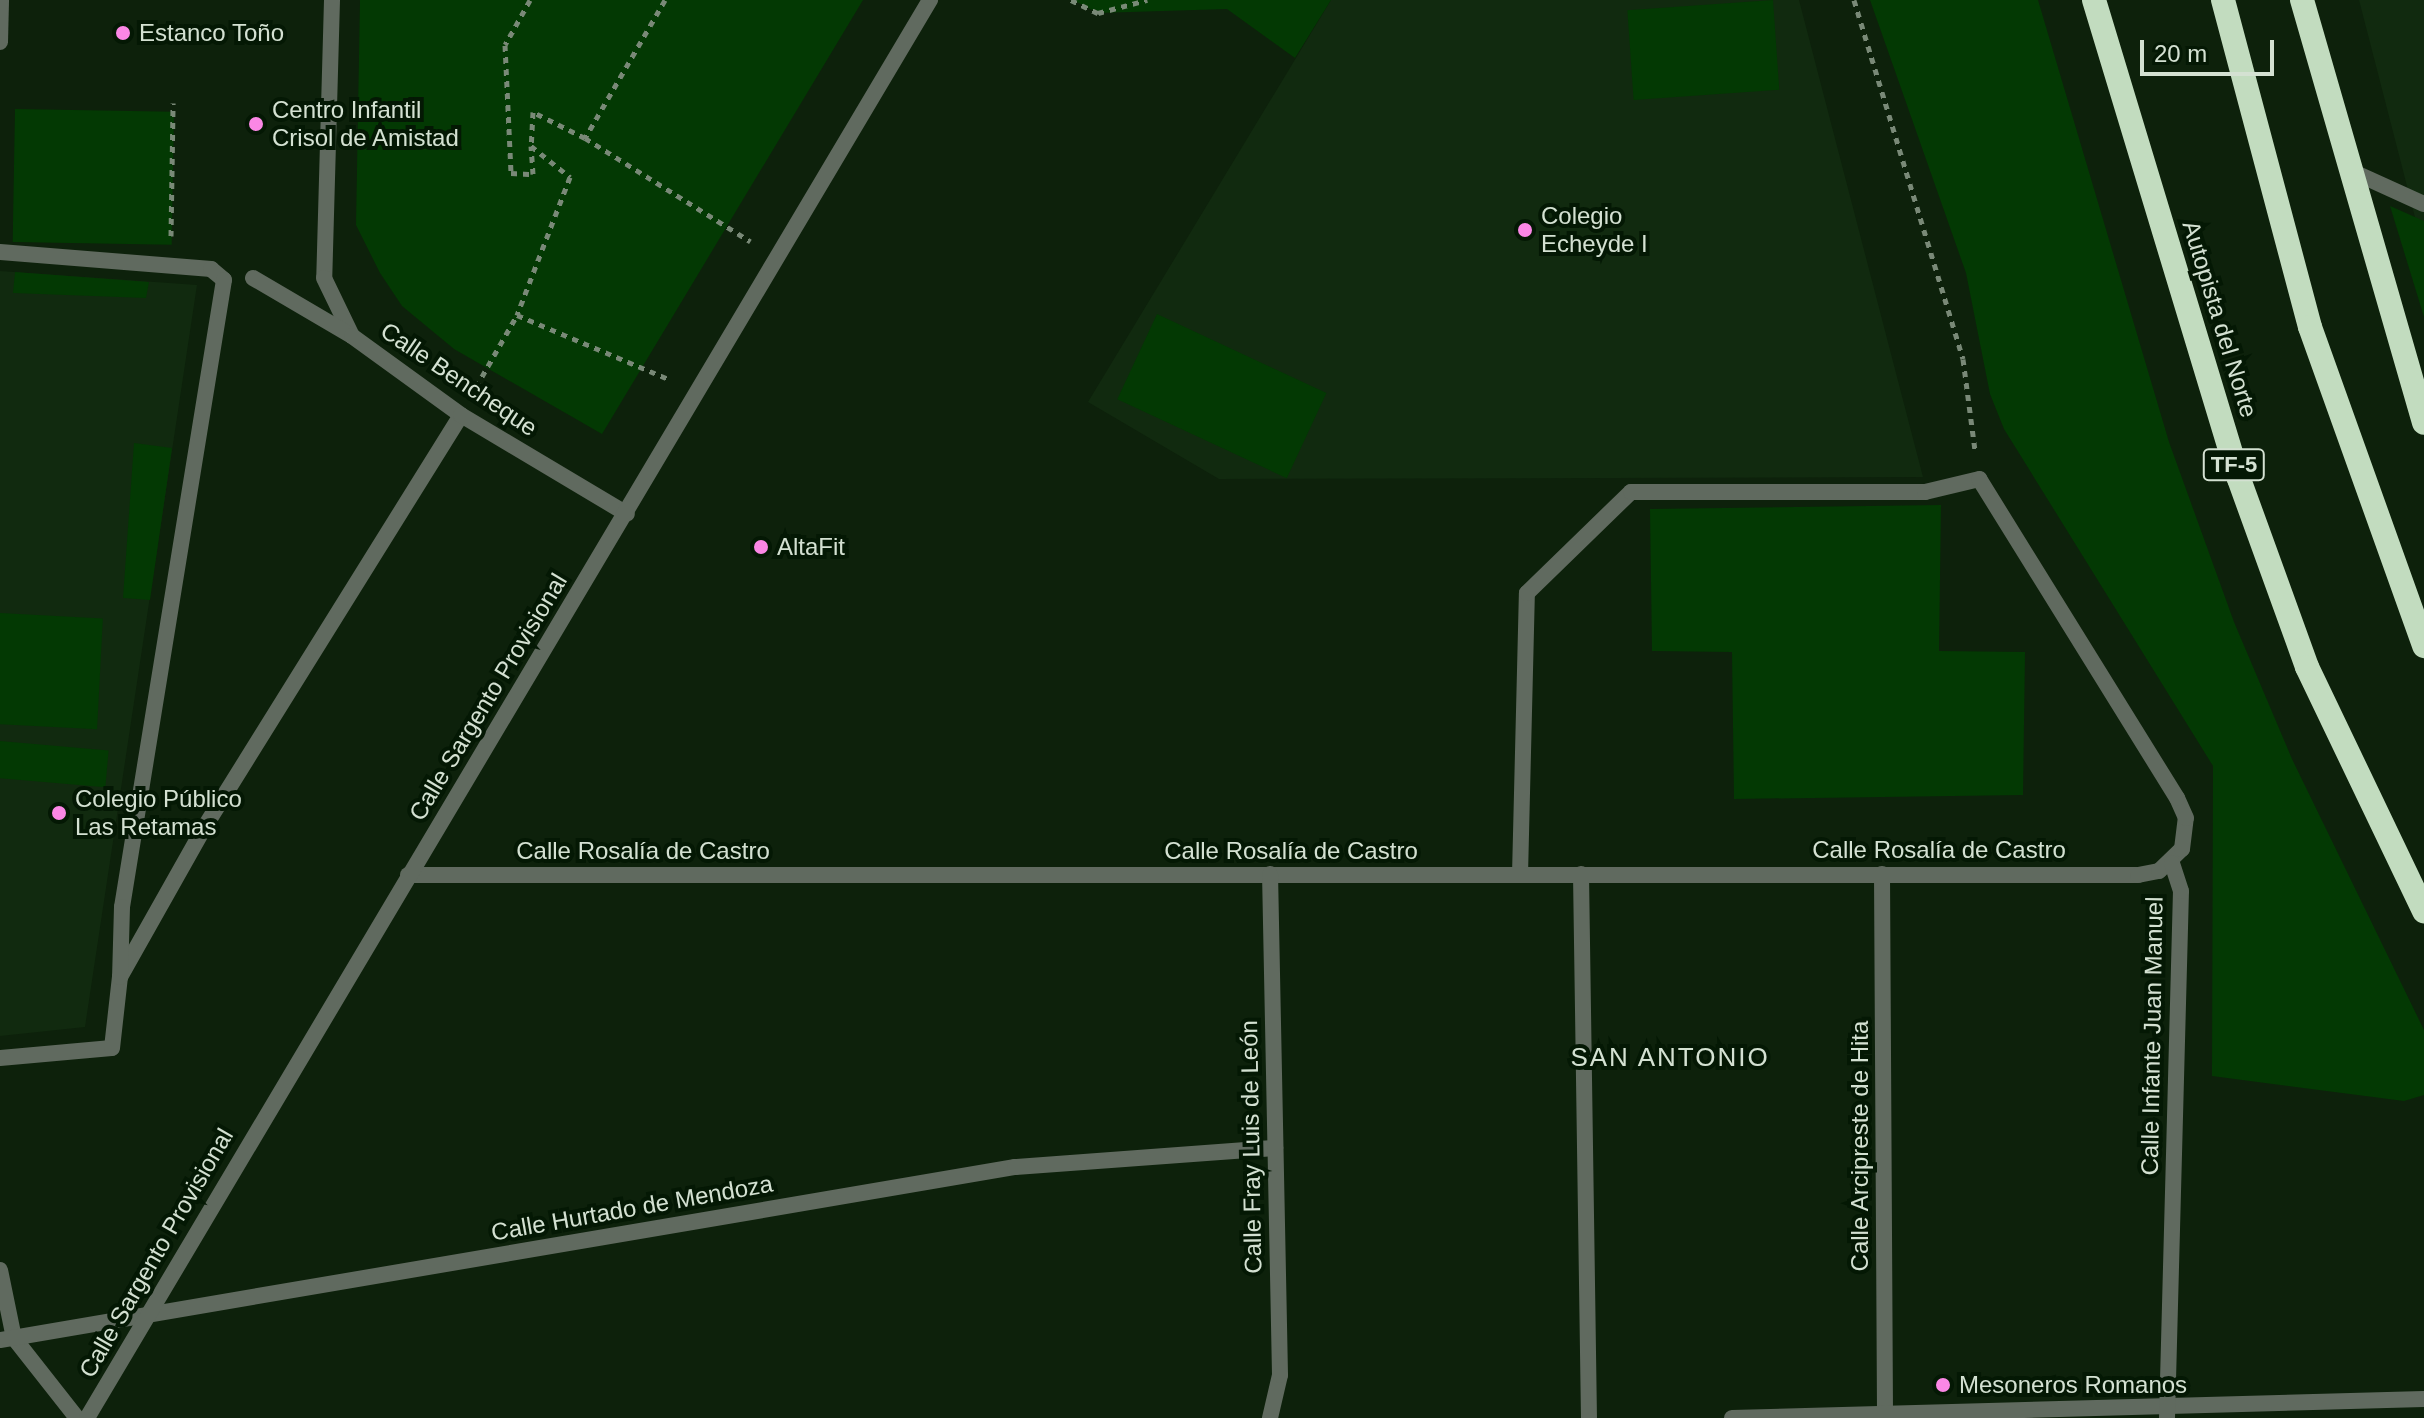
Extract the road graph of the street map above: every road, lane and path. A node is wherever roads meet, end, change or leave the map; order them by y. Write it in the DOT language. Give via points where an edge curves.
graph roads {
  1 [pos="1,0"];
  2 [pos="332,0"];
  3 [pos="530,0"];
  4 [pos="665,0"];
  5 [pos="930,0"];
  6 [pos="1071,0"];
  7 [pos="1147,0"];
  8 [pos="1854,0"];
  9 [pos="2094,0"];
  10 [pos="2223,0"];
  11 [pos="2302,0"];
  12 [pos="0,42"];
  13 [pos="173,103"];
  14 [pos="585,138"];
  15 [pos="531,146"];
  16 [pos="2349,170"];
  17 [pos="2424,204"];
  18 [pos="171,244"];
  19 [pos="0,252"];
  20 [pos="778,259"];
  21 [pos="253,278"];
  22 [pos="517,315"];
  23 [pos="352,336"];
  24 [pos="699,392"];
  25 [pos="2422,408"];
  26 [pos="461,415"];
  27 [pos="1979,479"];
  28 [pos="627,514"];
  29 [pos="2424,646"];
  30 [pos="2172,863"];
  31 [pos="1270,874"];
  32 [pos="1581,874"];
  33 [pos="1882,874"];
  34 [pos="408,875"];
  35 [pos="1520,875"];
  36 [pos="2424,911"];
  37 [pos="120,977"];
  38 [pos="0,1058"];
  39 [pos="1275,1148"];
  40 [pos="0,1270"];
  41 [pos="146,1314"];
  42 [pos="7,1339"];
  43 [pos="2424,1399"];
  44 [pos="2167,1414"];
  45 [pos="1885,1417"];
  46 [pos="77,1418"];
  47 [pos="87,1418"];
  48 [pos="1270,1418"];
  49 [pos="1589,1418"];
  50 [pos="1732,1418"];
  1 -- 12 [label="street"];
  2 -- 23 [label="street, Calle Bencheque" via="324,278"];
  3 -- 15 [label="path" via="505,45 511,173 533,174"];
  4 -- 14 [label="path"];
  5 -- 20 [label="street, Calle Sargento Provisional"];
  6 -- 7 [label="path" via="1098,13"];
  8 -- 27 [label="path" via="1963,359"];
  9 -- 36 [label="highway, Autopista del Norte / TF-5" via="2239,479 2307,667"];
  10 -- 29 [label="highway" via="2310,327"];
  11 -- 16 [label="highway"];
  13 -- 18 [label="path"];
  14 -- 15 [label="path" via="533,112"];
  14 -- 20 [label="path"];
  15 -- 22 [label="path" via="570,177"];
  16 -- 17 [label="street"];
  16 -- 25 [label="highway"];
  19 -- 37 [label="street" via="211,269 224,280 122,907"];
  20 -- 24 [label="street, Calle Sargento Provisional"];
  21 -- 23 [label="street"];
  22 -- 24 [label="path"];
  22 -- 26 [label="path"];
  23 -- 26 [label="street, Calle Bencheque"];
  24 -- 28 [label="street, Calle Sargento Provisional"];
  26 -- 28 [label="street, Calle Bencheque"];
  26 -- 37 [label="street" via="204,828"];
  27 -- 30 [label="street, Calle Infante Juan Manuel" via="2177,798 2185,834"];
  27 -- 35 [label="street" via="1925,492 1631,492 1527,593"];
  28 -- 34 [label="street, Calle Sargento Provisional"];
  30 -- 33 [label="street, Calle Rosalía de Castro" via="2138,875"];
  30 -- 44 [label="street, Calle Infante Juan Manuel" via="2181,891"];
  31 -- 34 [label="street, Calle Rosalía de Castro"];
  31 -- 35 [label="street, Calle Rosalía de Castro"];
  31 -- 39 [label="street, Calle Fray Luis de León"];
  32 -- 33 [label="street, Calle Rosalía de Castro"];
  32 -- 35 [label="street, Calle Rosalía de Castro"];
  32 -- 49 [label="street"];
  33 -- 45 [label="street, Calle Arcipreste de Hita"];
  34 -- 41 [label="street, Calle Sargento Provisional"];
  37 -- 38 [label="street" via="112,1048"];
  39 -- 41 [label="street, Calle Hurtado de Mendoza" via="1015,1167"];
  39 -- 48 [label="street, Calle Fray Luis de León" via="1280,1375"];
  40 -- 42 [label="street"];
  41 -- 42 [label="street, Calle Hurtado de Mendoza"];
  41 -- 47 [label="street, Calle Sargento Provisional"];
  42 -- 46 [label="street"];
  43 -- 44 [label="street"];
  44 -- 45 [label="street"];
  45 -- 50 [label="street"];
}
